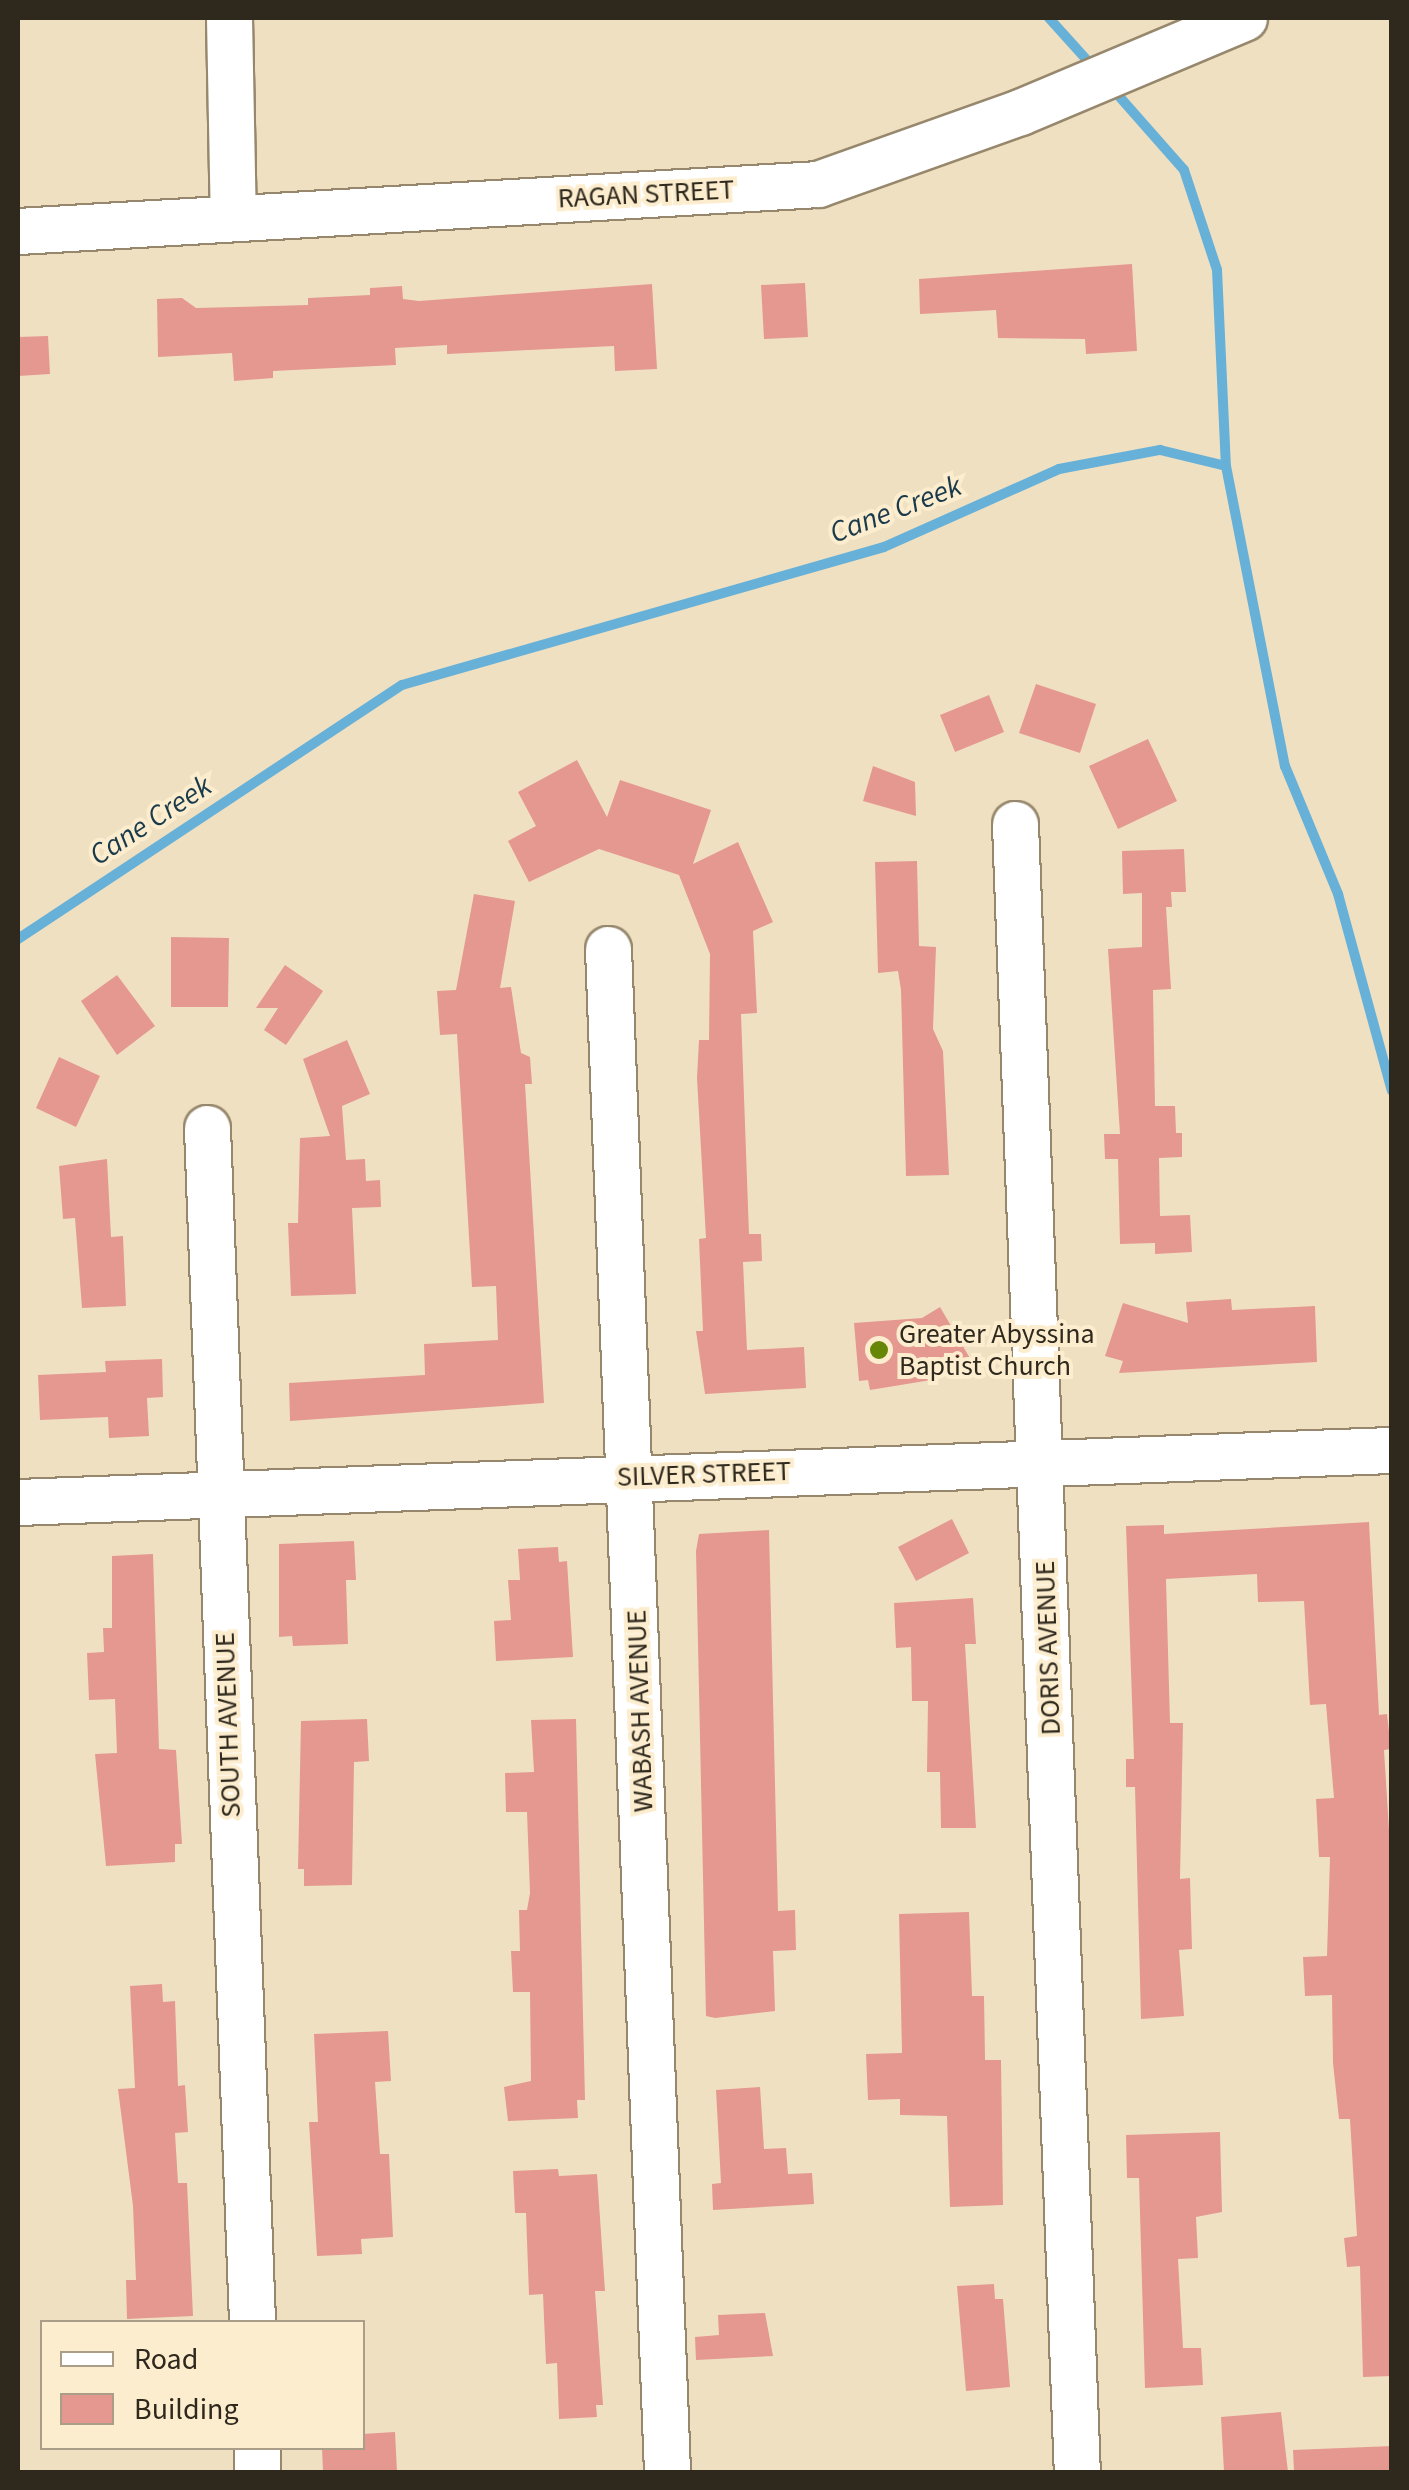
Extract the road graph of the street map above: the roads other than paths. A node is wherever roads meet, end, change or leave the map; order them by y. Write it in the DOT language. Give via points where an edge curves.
graph roads {
  1 [pos="229,18"];
  2 [pos="1226,25"];
  3 [pos="233,218"];
  4 [pos="18,231"];
  5 [pos="1015,824"];
  6 [pos="608,950"];
  7 [pos="207,1128"];
  8 [pos="1392,1450"];
  9 [pos="1041,1459"];
  10 [pos="631,1477"];
  11 [pos="220,1494"];
  12 [pos="18,1502"];
  13 [pos="252,2320"];
  14 [pos="666,2472"];
  15 [pos="1077,2472"];
  1 -- 3 [label="street"];
  2 -- 3 [label="street, RAGAN STREET" via="1007,117 818,184"];
  3 -- 4 [label="street, RAGAN STREET"];
  5 -- 9 [label="street, DORIS AVENUE"];
  6 -- 10 [label="street, WABASH AVENUE"];
  7 -- 11 [label="street, SOUTH AVENUE"];
  8 -- 9 [label="street, SILVER STREET"];
  9 -- 10 [label="street, SILVER STREET"];
  9 -- 15 [label="street, DORIS AVENUE"];
  10 -- 11 [label="street, SILVER STREET"];
  10 -- 14 [label="street, WABASH AVENUE"];
  11 -- 12 [label="street, SILVER STREET"];
  11 -- 13 [label="street, SOUTH AVENUE"];
}
